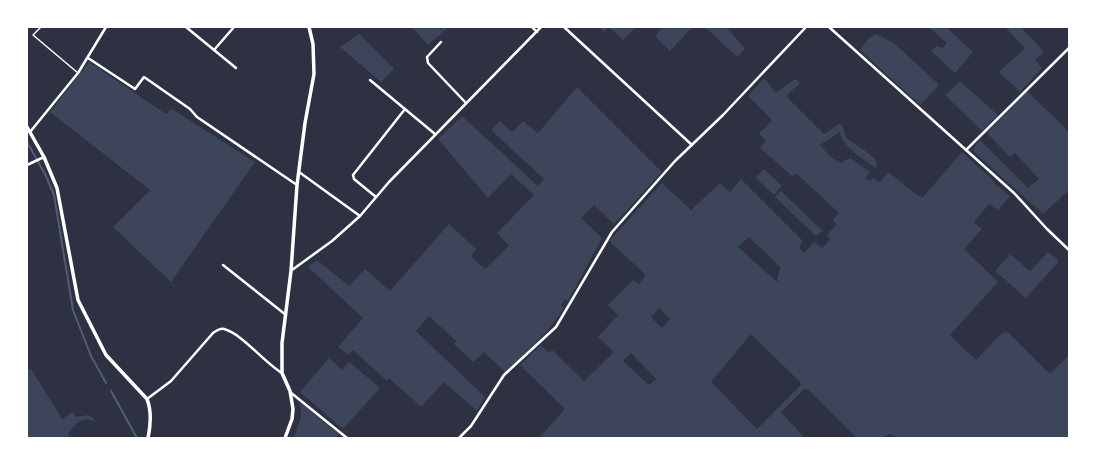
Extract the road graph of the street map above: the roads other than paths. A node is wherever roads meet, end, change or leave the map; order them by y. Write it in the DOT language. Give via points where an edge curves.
graph roads {
  1 [pos="41,27"];
  2 [pos="106,27"];
  3 [pos="186,27"];
  4 [pos="194,27"];
  5 [pos="234,27"];
  6 [pos="309,27"];
  7 [pos="532,27"];
  8 [pos="541,27"];
  9 [pos="564,27"];
  10 [pos="806,27"];
  11 [pos="829,27"];
  12 [pos="191,31"];
  13 [pos="537,32"];
  14 [pos="441,42"];
  15 [pos="1069,48"];
  16 [pos="214,50"];
  17 [pos="88,58"];
  18 [pos="236,68"];
  19 [pos="78,73"];
  20 [pos="370,80"];
  21 [pos="466,103"];
  22 [pos="405,109"];
  23 [pos="27,127"];
  24 [pos="30,132"];
  25 [pos="436,134"];
  26 [pos="692,145"];
  27 [pos="966,150"];
  28 [pos="44,157"];
  29 [pos="27,165"];
  30 [pos="298,172"];
  31 [pos="297,185"];
  32 [pos="376,197"];
  33 [pos="360,216"];
  34 [pos="1069,250"];
  35 [pos="223,265"];
  36 [pos="291,271"];
  37 [pos="286,315"];
  38 [pos="282,373"];
  39 [pos="290,391"];
  40 [pos="147,399"];
  41 [pos="148,438"];
  42 [pos="285,438"];
  43 [pos="347,438"];
  44 [pos="459,438"];
  1 -- 19 [label="lane" via="33,35"];
  2 -- 17 [label="street"];
  3 -- 12 [label="street"];
  4 -- 12 [label="street"];
  5 -- 16 [label="street"];
  6 -- 30 [label="street" via="313,44 314,74"];
  7 -- 13 [label="street"];
  8 -- 13 [label="street"];
  9 -- 26 [label="street"];
  10 -- 26 [label="street"];
  11 -- 27 [label="street"];
  12 -- 16 [label="street"];
  13 -- 21 [label="street"];
  14 -- 21 [label="street" via="427,58 428,63"];
  15 -- 27 [label="street"];
  16 -- 18 [label="street"];
  17 -- 19 [label="street"];
  17 -- 31 [label="street" via="135,89 144,76 190,109 197,117"];
  19 -- 24 [label="street"];
  20 -- 22 [label="street"];
  21 -- 25 [label="street"];
  22 -- 25 [label="street"];
  22 -- 32 [label="street" via="353,175 354,179"];
  23 -- 24 [label="street"];
  24 -- 28 [label="street"];
  25 -- 32 [label="street"];
  26 -- 44 [label="street" via="612,232 556,327 504,375 472,426"];
  27 -- 34 [label="street" via="1023,202"];
  28 -- 29 [label="street"];
  28 -- 40 [label="street" via="57,188 78,300 106,355"];
  30 -- 31 [label="street"];
  30 -- 33 [label="street"];
  31 -- 36 [label="street"];
  32 -- 33 [label="street"];
  33 -- 36 [label="street" via="332,241"];
  35 -- 37 [label="street"];
  36 -- 37 [label="street"];
  37 -- 38 [label="street" via="282,343"];
  38 -- 39 [label="street"];
  38 -- 40 [label="street" via="237,337 220,329 212,333 170,381"];
  39 -- 42 [label="street" via="293,409"];
  39 -- 43 [label="street"];
  40 -- 41 [label="street" via="151,420"];
}
